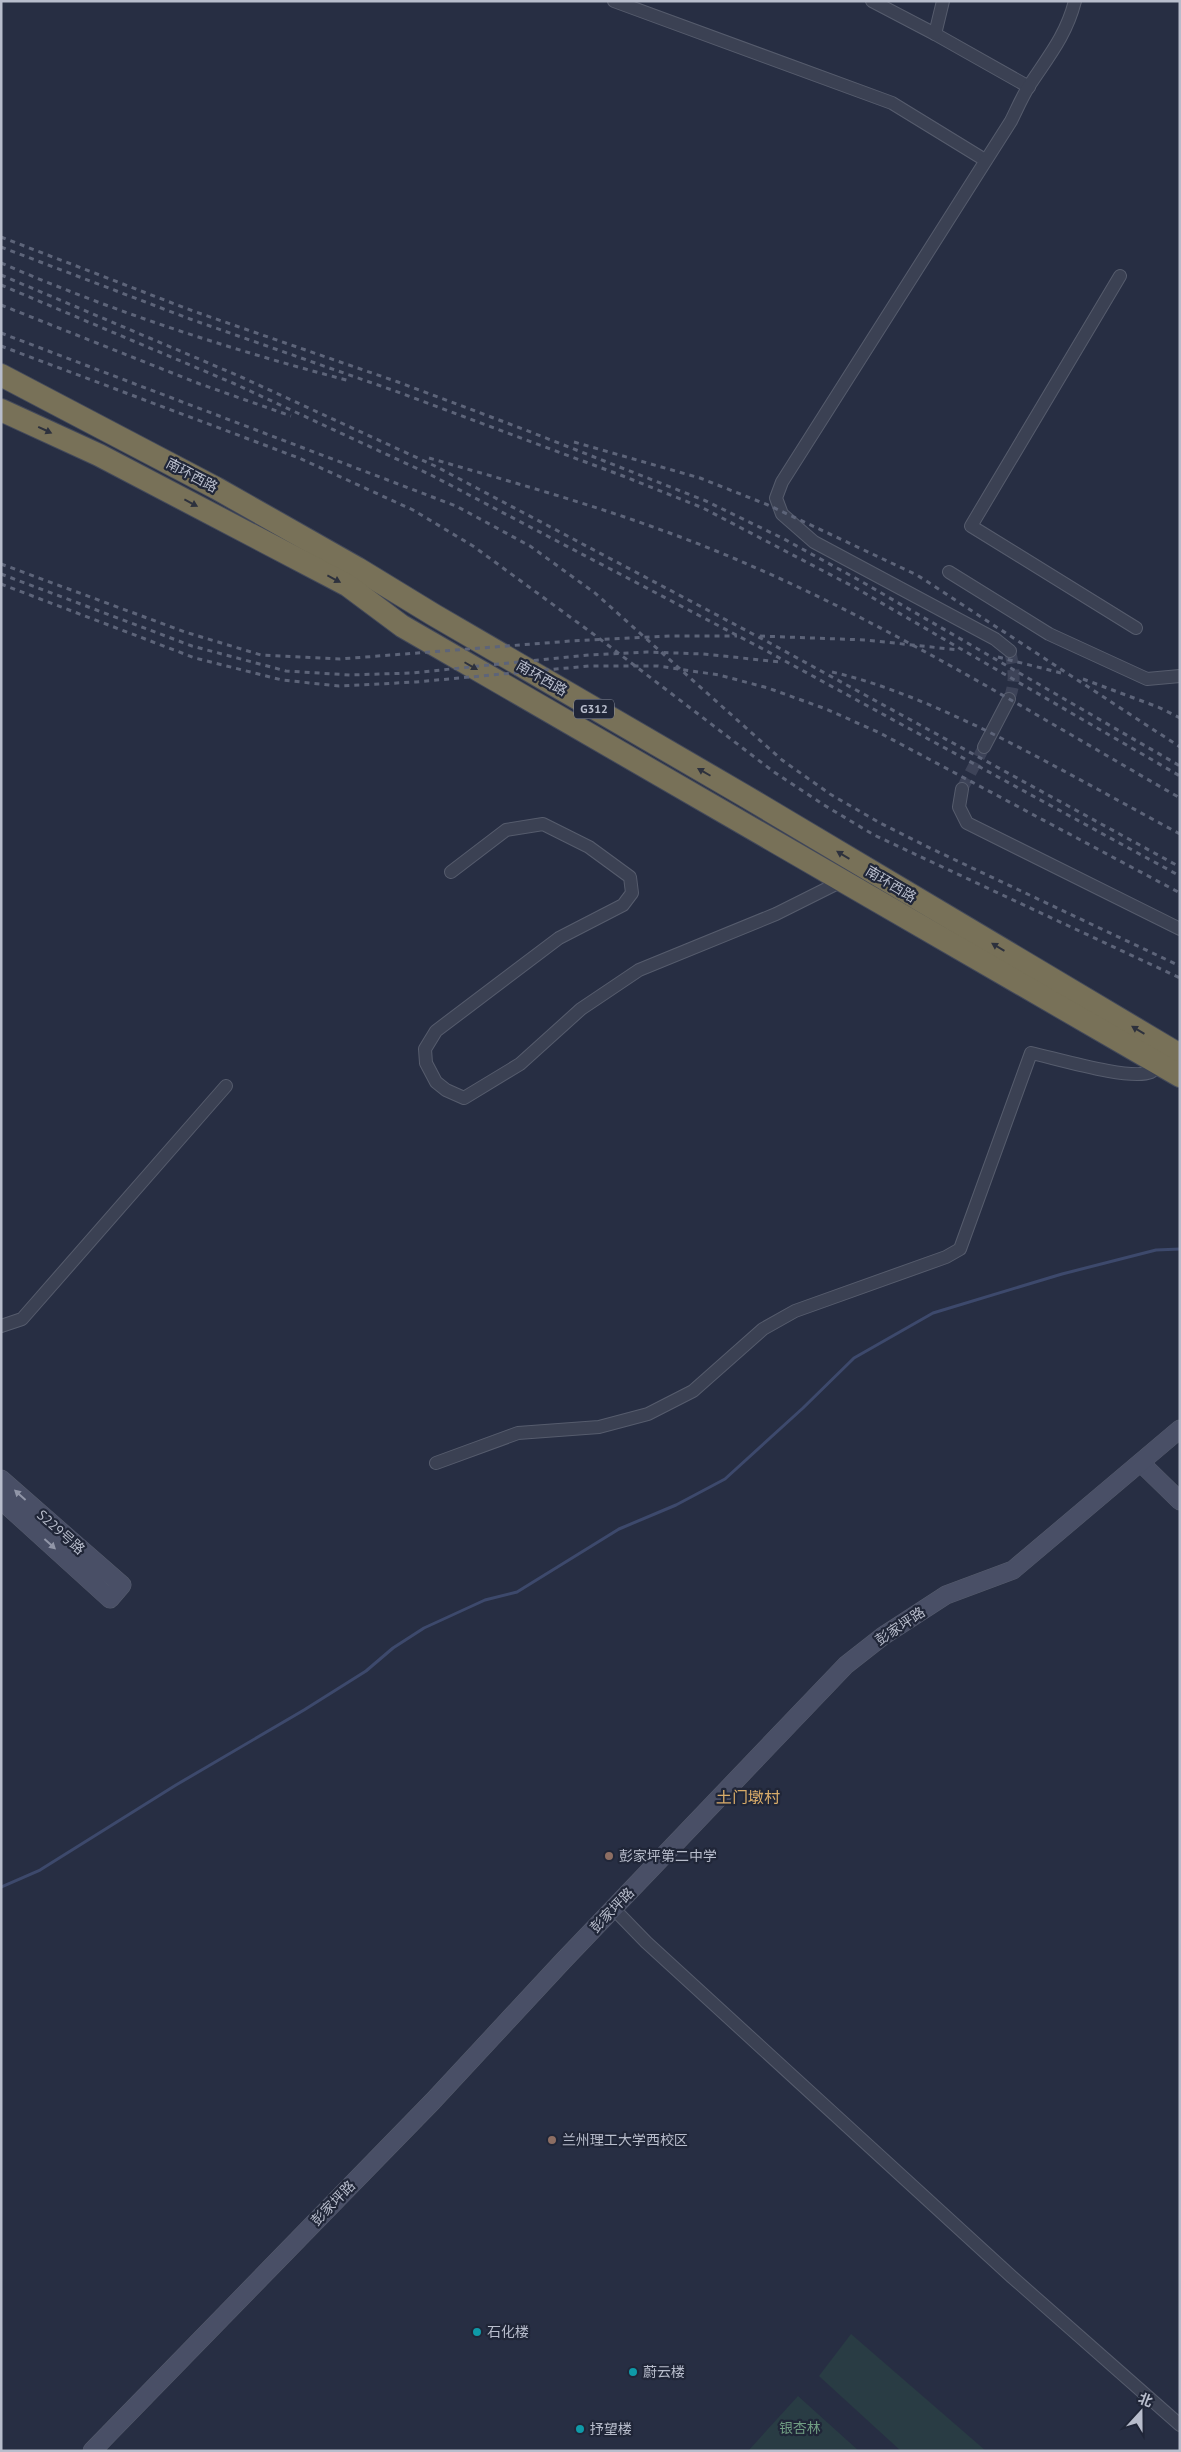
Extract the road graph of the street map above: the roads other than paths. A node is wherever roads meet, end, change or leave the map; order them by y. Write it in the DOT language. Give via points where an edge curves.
graph roads {
  1 [pos="614,1"];
  2 [pos="872,1"];
  3 [pos="943,1"];
  4 [pos="1075,1"];
  5 [pos="935,34"];
  6 [pos="1028,87"];
  7 [pos="985,160"];
  8 [pos="1120,276"];
  9 [pos="1,375"];
  10 [pos="1,410"];
  11 [pos="949,572"];
  12 [pos="1136,628"];
  13 [pos="1010,651"];
  14 [pos="1180,676"];
  15 [pos="1008,699"];
  16 [pos="984,746"];
  17 [pos="962,789"];
  18 [pos="451,872"];
  19 [pos="844,880"];
  20 [pos="1180,929"];
  21 [pos="1180,1055"];
  22 [pos="1159,1064"];
  23 [pos="1180,1076"];
  24 [pos="226,1086"];
  25 [pos="1,1326"];
  26 [pos="1180,1429"];
  27 [pos="436,1463"];
  28 [pos="1141,1463"];
  29 [pos="1,1479"];
  30 [pos="1,1500"];
  31 [pos="1180,1501"];
  32 [pos="613,1908"];
  33 [pos="1180,2425"];
  34 [pos="92,2451"];
  1 -- 7 [label="street" via="892,103"];
  2 -- 5 [label="street"];
  3 -- 5 [label="street"];
  4 -- 6 [label="street" via="1059,43"];
  5 -- 6 [label="street"];
  6 -- 7 [label="street" via="1011,121"];
  7 -- 13 [label="street" via="782,482 776,498 782,514 814,542 995,639"];
  8 -- 12 [label="street" via="971,526"];
  21 -- 9 [label="highway, 南环西路 / G312, one-way" via="357,568 208,483"];
  10 -- 19 [label="highway, 南环西路 / G312, one-way" via="99,455 347,585 402,626"];
  11 -- 14 [label="street" via="1049,634 1147,679"];
  15 -- 16 [label="street"];
  17 -- 20 [label="street" via="959,807 967,823"];
  18 -- 19 [label="street" via="506,830 543,824 589,847 630,877 632,893 623,905 559,938 436,1031 425,1049 426,1063 436,1082 464,1098 520,1064 581,1009 639,970 776,914"];
  19 -- 22 [label="highway, 南环西路 / G312"];
  22 -- 23 [label="highway, 南环西路 / G312"];
  22 -- 27 [label="street" via="1152,1072 1140,1074 1110,1071 1031,1053 960,1248 946,1257 795,1310 763,1329 693,1391 648,1414 599,1427 518,1433"];
  24 -- 25 [label="street" via="22,1318"];
  26 -- 28 [label="street, 彭家坪路"];
  28 -- 31 [label="street"];
  28 -- 32 [label="street, 彭家坪路" via="1012,1570 946,1595 883,1636 846,1665"];
  30 -- 29 [label="street, S229号路, one-way" via="110,1598 122,1585"];
  32 -- 33 [label="street" via="646,1942 1012,2277"];
  32 -- 34 [label="street, 彭家坪路" via="433,2101"];
}
